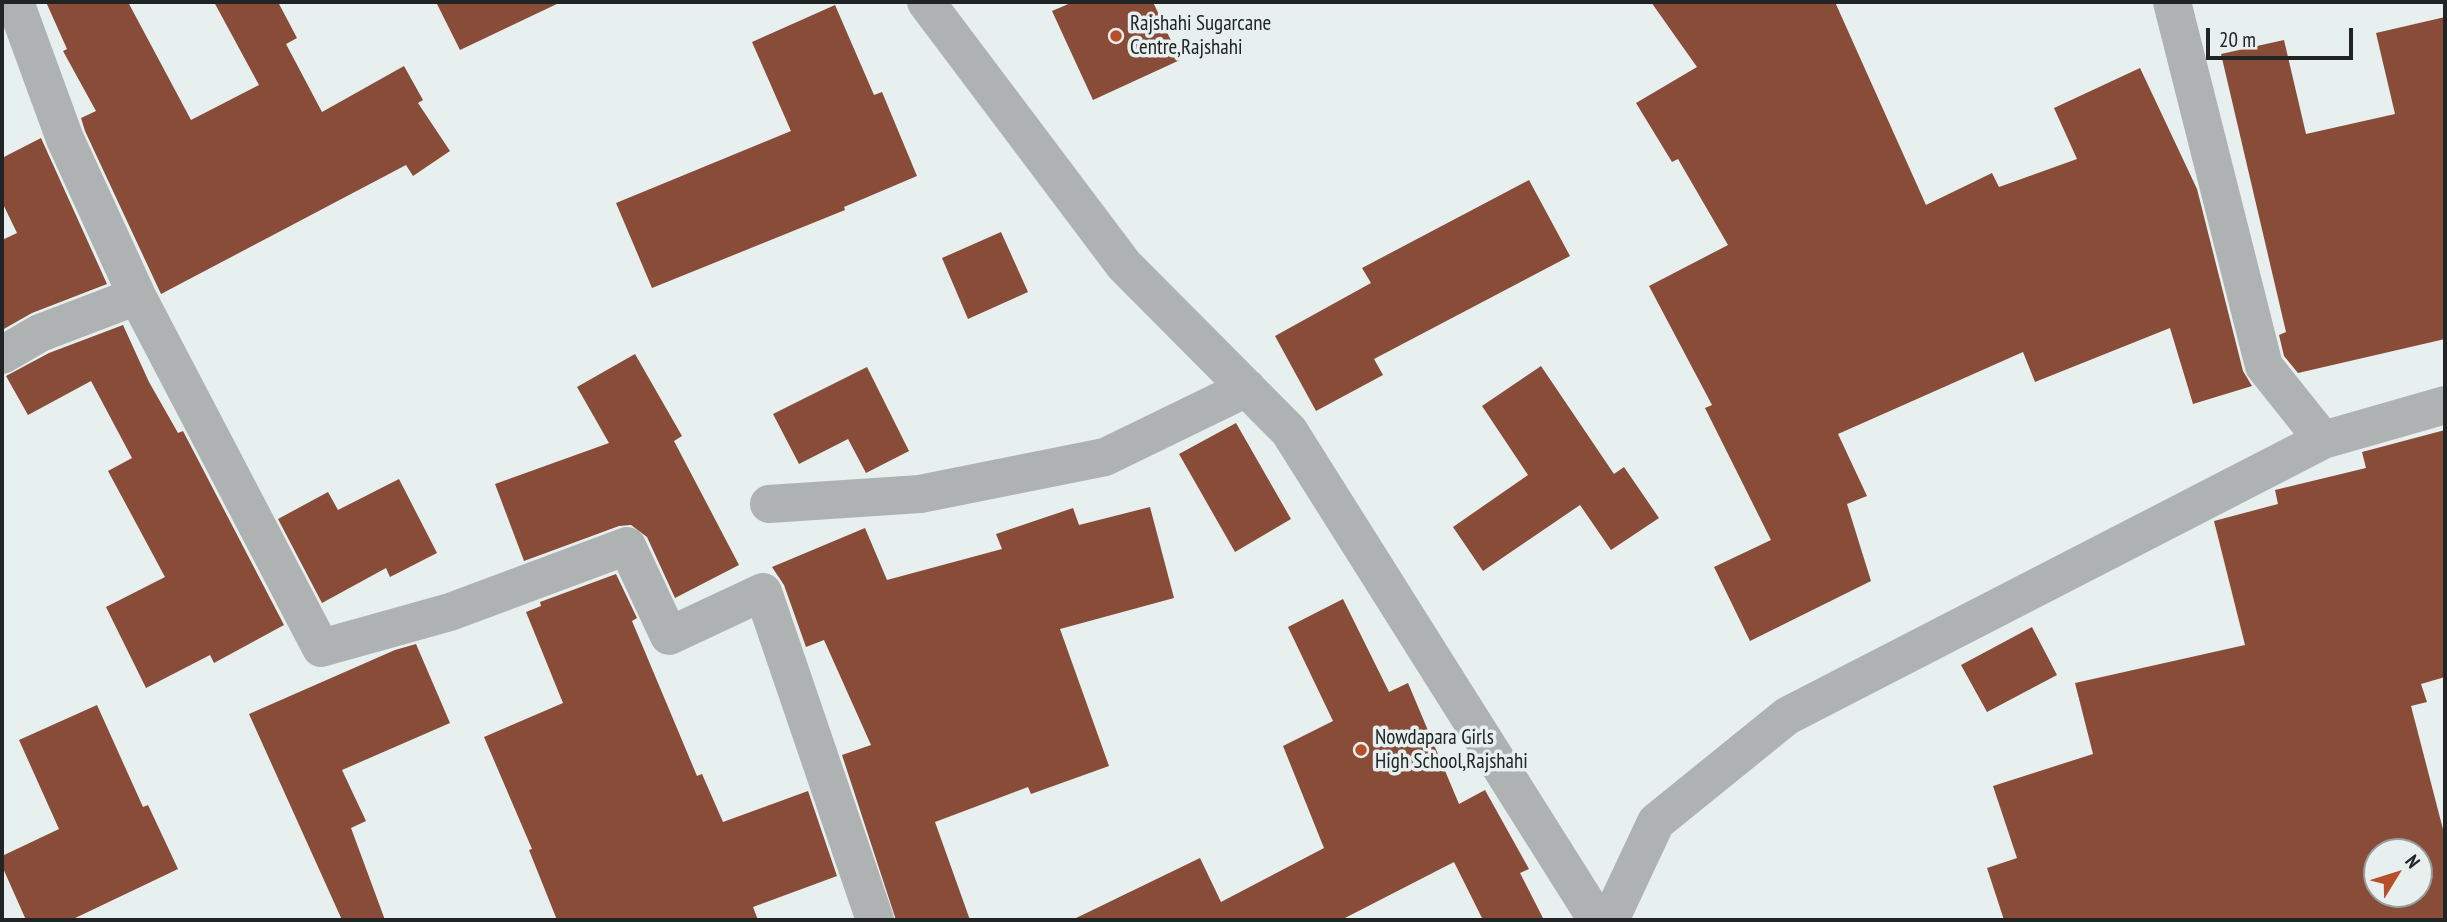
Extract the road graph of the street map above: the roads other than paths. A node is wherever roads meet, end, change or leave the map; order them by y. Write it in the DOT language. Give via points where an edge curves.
graph roads {
  1 [pos="15,2"];
  2 [pos="926,2"];
  3 [pos="2172,2"];
  4 [pos="136,296"];
  5 [pos="2,355"];
  6 [pos="1247,388"];
  7 [pos="2445,405"];
  8 [pos="2323,440"];
  9 [pos="769,504"];
  10 [pos="876,920"];
  11 [pos="1597,920"];
  12 [pos="1611,920"];
  1 -- 4 [label="street" via="65,139"];
  2 -- 6 [label="street" via="1124,265"];
  3 -- 8 [label="street" via="2264,366"];
  4 -- 5 [label="street" via="40,333"];
  4 -- 10 [label="street" via="321,649 450,612 627,546 669,636 763,592"];
  6 -- 9 [label="street" via="1105,457 920,494"];
  6 -- 11 [label="street" via="1289,430"];
  7 -- 8 [label="street"];
  8 -- 12 [label="street" via="1787,716 1656,822"];
}
